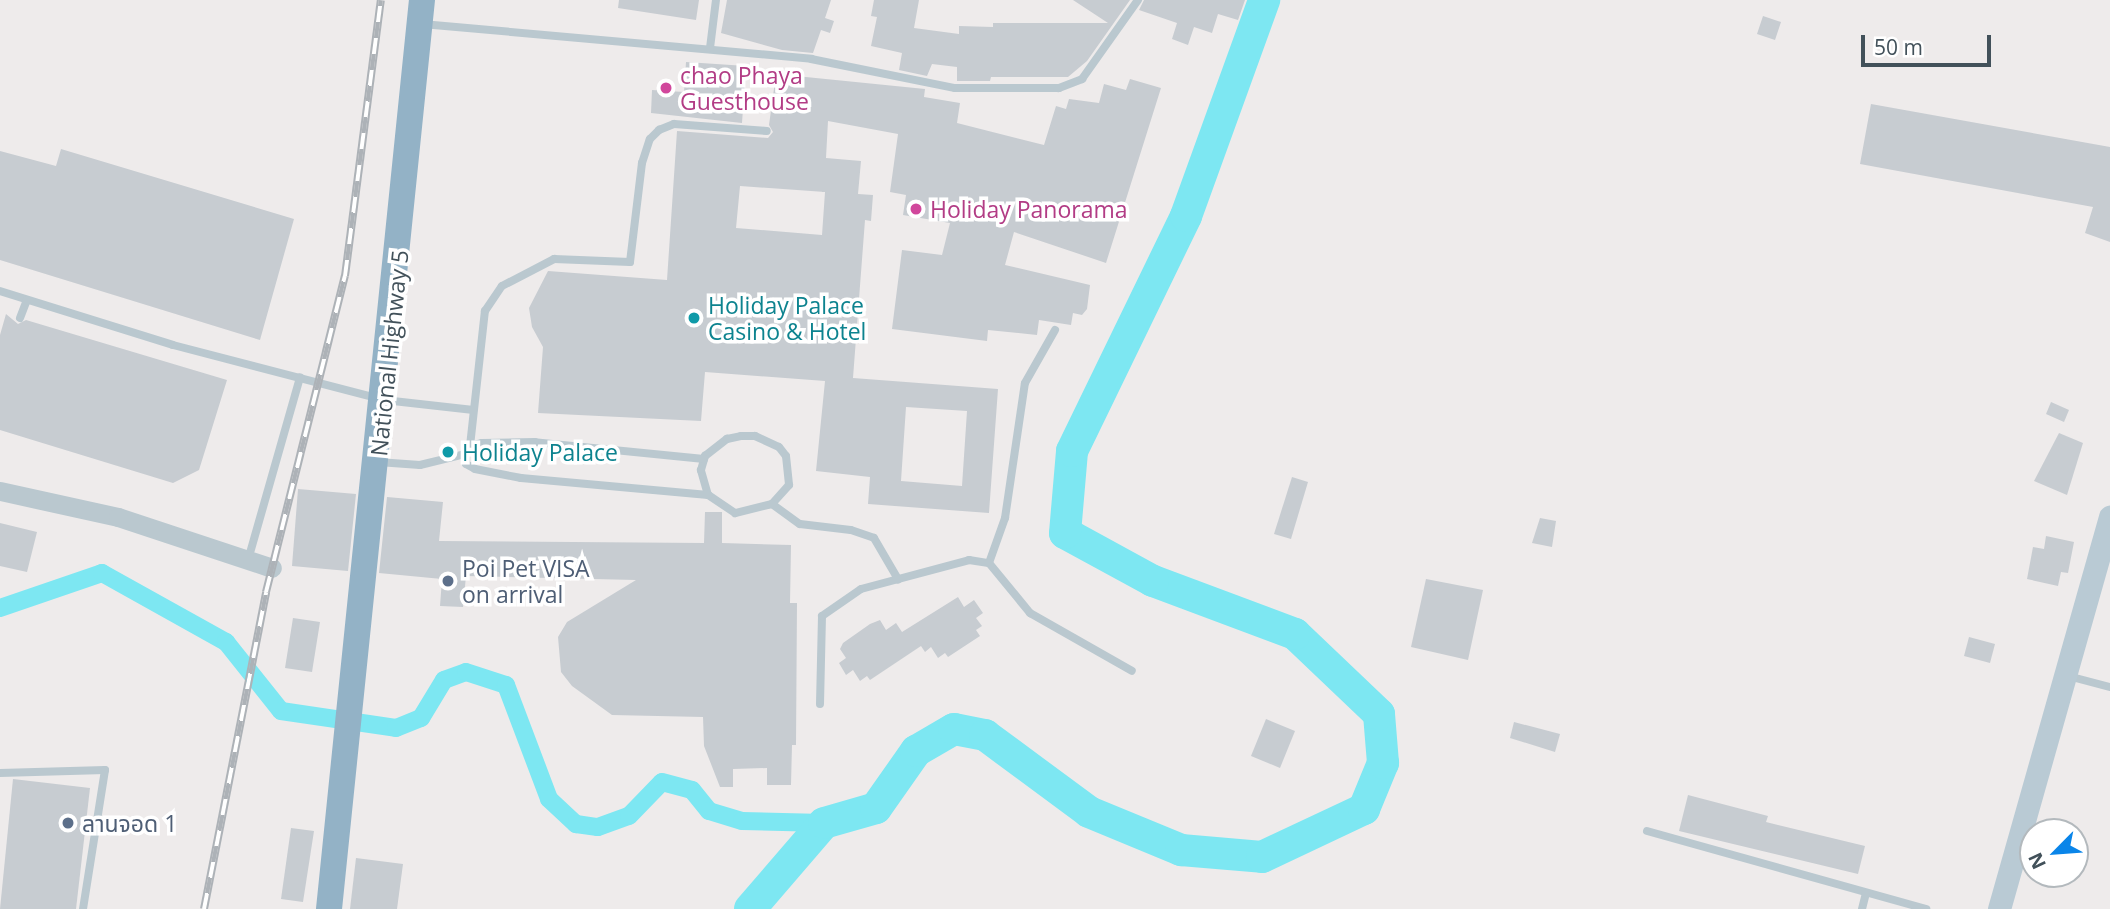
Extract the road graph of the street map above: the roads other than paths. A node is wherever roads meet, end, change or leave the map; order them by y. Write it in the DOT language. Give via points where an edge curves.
graph roads {
  1 [pos="716,0"];
  2 [pos="1138,0"];
  3 [pos="421,12"];
  4 [pos="710,48"];
  5 [pos="767,131"];
  6 [pos="0,291"];
  7 [pos="27,300"];
  8 [pos="20,318"];
  9 [pos="1055,330"];
  10 [pos="300,377"];
  11 [pos="384,400"];
  12 [pos="473,410"];
  13 [pos="470,446"];
  14 [pos="465,454"];
  15 [pos="704,459"];
  16 [pos="377,462"];
  17 [pos="0,491"];
  18 [pos="708,495"];
  19 [pos="772,504"];
  20 [pos="2110,516"];
  21 [pos="248,560"];
  22 [pos="989,563"];
  23 [pos="272,568"];
  24 [pos="898,579"];
  25 [pos="1132,671"];
  26 [pos="2065,675"];
  27 [pos="2110,687"];
  28 [pos="820,704"];
  29 [pos="0,773"];
  30 [pos="1647,831"];
  31 [pos="1866,892"];
  32 [pos="83,909"];
  33 [pos="329,909"];
  34 [pos="1862,909"];
  35 [pos="1926,909"];
  36 [pos="1999,909"];
  1 -- 4 [label="lane"];
  2 -- 4 [label="lane" via="1082,79 1059,88 955,88 811,59"];
  3 -- 4 [label="lane"];
  3 -- 11 [label="highway, National Highway 5"];
  5 -- 12 [label="lane" via="674,124 659,130 650,139 642,163 633,257 621,264 554,259 502,286 485,311"];
  6 -- 7 [label="lane"];
  7 -- 8 [label="lane"];
  7 -- 10 [label="lane" via="173,345"];
  9 -- 22 [label="lane" via="1025,383 1005,518"];
  10 -- 11 [label="lane"];
  10 -- 21 [label="lane"];
  11 -- 12 [label="lane"];
  11 -- 16 [label="highway, National Highway 5"];
  12 -- 13 [label="lane"];
  13 -- 14 [label="lane"];
  13 -- 15 [label="lane" via="536,442"];
  14 -- 16 [label="lane" via="420,465"];
  14 -- 18 [label="lane" via="466,464 475,469 521,478"];
  15 -- 18 [label="lane" via="702,485"];
  15 -- 19 [label="lane" via="727,439 741,436 755,436 779,447 786,456 789,485"];
  16 -- 33 [label="highway, National Highway 5"];
  17 -- 21 [label="street" via="118,517"];
  18 -- 19 [label="lane" via="735,513"];
  19 -- 24 [label="lane" via="800,524 851,530 874,538"];
  20 -- 26 [label="main road"];
  21 -- 23 [label="street"];
  22 -- 24 [label="lane" via="969,560"];
  22 -- 25 [label="lane" via="1030,613"];
  24 -- 28 [label="lane" via="861,589 822,616"];
  26 -- 27 [label="lane"];
  26 -- 36 [label="main road"];
  29 -- 32 [label="lane" via="105,770"];
  30 -- 31 [label="lane"];
  31 -- 34 [label="lane"];
  31 -- 35 [label="lane"];
}
